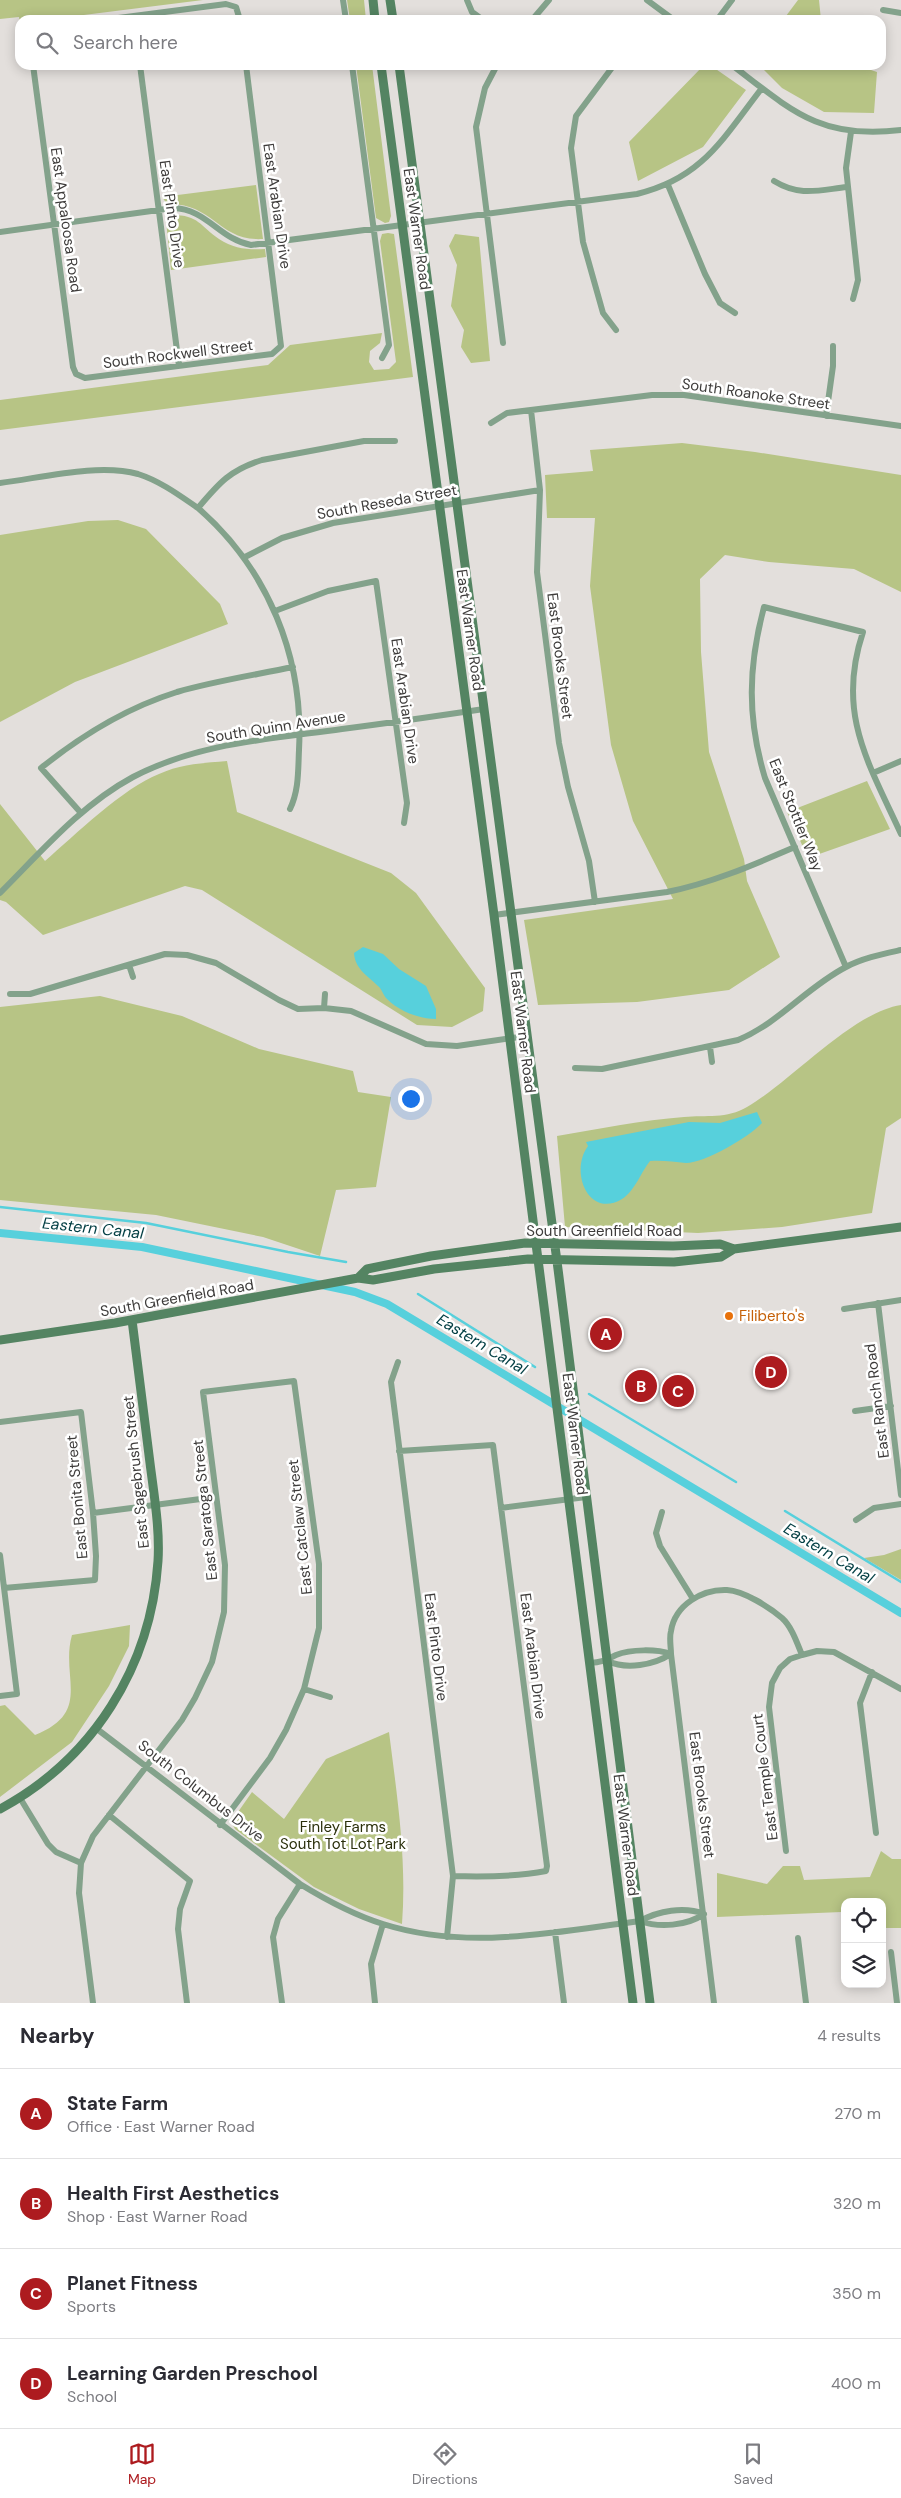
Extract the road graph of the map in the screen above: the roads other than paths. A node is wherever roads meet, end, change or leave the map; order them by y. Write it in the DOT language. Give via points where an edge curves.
graph roads {
  1 [pos="343,0"];
  2 [pos="373,0"];
  3 [pos="390,0"];
  4 [pos="467,0"];
  5 [pos="549,0"];
  6 [pos="647,0"];
  7 [pos="732,0"];
  8 [pos="883,10"];
  9 [pos="901,13"];
  10 [pos="154,15"];
  11 [pos="239,15"];
  12 [pos="345,15"];
  13 [pos="374,15"];
  14 [pos="392,15"];
  15 [pos="476,15"];
  16 [pos="536,15"];
  17 [pos="667,15"];
  18 [pos="721,15"];
  19 [pos="34,70"];
  20 [pos="141,70"];
  21 [pos="247,70"];
  22 [pos="353,70"];
  23 [pos="382,70"];
  24 [pos="399,70"];
  25 [pos="494,70"];
  26 [pos="610,70"];
  27 [pos="739,70"];
  28 [pos="762,88"];
  29 [pos="901,130"];
  30 [pos="851,132"];
  31 [pos="774,181"];
  32 [pos="668,185"];
  33 [pos="847,186"];
  34 [pos="579,202"];
  35 [pos="159,210"];
  36 [pos="486,214"];
  37 [pos="411,224"];
  38 [pos="54,225"];
  39 [pos="374,230"];
  40 [pos="0,232"];
  41 [pos="270,244"];
  42 [pos="853,299"];
  43 [pos="735,313"];
  44 [pos="616,330"];
  45 [pos="503,343"];
  46 [pos="833,346"];
  47 [pos="279,350"];
  48 [pos="382,358"];
  49 [pos="180,366"];
  50 [pos="80,377"];
  51 [pos="531,410"];
  52 [pos="826,416"];
  53 [pos="491,423"];
  54 [pos="901,426"];
  55 [pos="395,440"];
  56 [pos="0,483"];
  57 [pos="540,490"];
  58 [pos="456,503"];
  59 [pos="439,506"];
  60 [pos="198,508"];
  61 [pos="245,557"];
  62 [pos="275,611"];
  63 [pos="293,667"];
  64 [pos="484,709"];
  65 [pos="467,712"];
  66 [pos="396,722"];
  67 [pos="300,735"];
  68 [pos="901,761"];
  69 [pos="873,773"];
  70 [pos="290,809"];
  71 [pos="81,813"];
  72 [pos="404,823"];
  73 [pos="901,834"];
  74 [pos="795,847"];
  75 [pos="0,893"];
  76 [pos="595,902"];
  77 [pos="511,912"];
  78 [pos="494,915"];
  79 [pos="901,950"];
  80 [pos="129,964"];
  81 [pos="846,967"];
  82 [pos="133,977"];
  83 [pos="10,994"];
  84 [pos="325,994"];
  85 [pos="324,1008"];
  86 [pos="526,1036"];
  87 [pos="510,1038"];
  88 [pos="710,1047"];
  89 [pos="712,1062"];
  90 [pos="575,1068"];
  91 [pos="901,1227"];
  92 [pos="536,1243"];
  93 [pos="554,1243"];
  94 [pos="734,1250"];
  95 [pos="538,1258"];
  96 [pos="556,1258"];
  97 [pos="358,1278"];
  98 [pos="901,1300"];
  99 [pos="878,1303"];
  100 [pos="844,1309"];
  101 [pos="132,1320"];
  102 [pos="0,1340"];
  103 [pos="398,1362"];
  104 [pos="294,1381"];
  105 [pos="890,1406"];
  106 [pos="855,1411"];
  107 [pos="0,1422"];
  108 [pos="399,1451"];
  109 [pos="901,1495"];
  110 [pos="216,1497"];
  111 [pos="586,1497"];
  112 [pos="569,1499"];
  113 [pos="901,1504"];
  114 [pos="155,1505"];
  115 [pos="501,1508"];
  116 [pos="662,1512"];
  117 [pos="93,1513"];
  118 [pos="856,1520"];
  119 [pos="0,1555"];
  120 [pos="4,1588"];
  121 [pos="693,1599"];
  122 [pos="672,1654"];
  123 [pos="802,1655"];
  124 [pos="608,1661"];
  125 [pos="590,1663"];
  126 [pos="872,1672"];
  127 [pos="304,1689"];
  128 [pos="901,1689"];
  129 [pos="0,1696"];
  130 [pos="330,1697"];
  131 [pos="97,1728"];
  132 [pos="146,1766"];
  133 [pos="20,1798"];
  134 [pos="0,1808"];
  135 [pos="110,1815"];
  136 [pos="220,1825"];
  137 [pos="876,1833"];
  138 [pos="786,1851"];
  139 [pos="81,1863"];
  140 [pos="453,1876"];
  141 [pos="300,1884"];
  142 [pos="704,1914"];
  143 [pos="640,1921"];
  144 [pos="623,1923"];
  145 [pos="383,1924"];
  146 [pos="555,1932"];
  147 [pos="447,1937"];
  148 [pos="798,1938"];
  149 [pos="891,1952"];
  150 [pos="92,2003"];
  151 [pos="187,2003"];
  152 [pos="282,2003"];
  153 [pos="375,2003"];
  154 [pos="564,2003"];
  155 [pos="633,2003"];
  156 [pos="650,2003"];
  157 [pos="714,2003"];
  158 [pos="806,2003"];
  159 [pos="898,2003"];
  1 -- 12 [label="street"];
  2 -- 13 [label="main road"];
  3 -- 14 [label="main road"];
  4 -- 15 [label="street"];
  5 -- 16 [label="street"];
  6 -- 17 [label="street"];
  7 -- 18 [label="street"];
  8 -- 9 [label="street"];
  10 -- 11 [label="street" via="226,4 233,5"];
  19 -- 38 [label="street, East Appaloosa Road"];
  20 -- 35 [label="street, East Pinto Drive"];
  21 -- 41 [label="street, East Arabian Drive"];
  22 -- 39 [label="street"];
  23 -- 37 [label="main road, East Warner Road"];
  24 -- 37 [label="main road, East Warner Road"];
  25 -- 36 [label="street" via="484,88 476,127"];
  26 -- 34 [label="street" via="576,116 571,148"];
  27 -- 28 [label="street"];
  28 -- 30 [label="street" via="810,121"];
  28 -- 32 [label="street" via="709,156 688,174"];
  29 -- 30 [label="street"];
  30 -- 33 [label="street"];
  31 -- 33 [label="street" via="788,190 805,192"];
  32 -- 34 [label="street" via="637,194"];
  32 -- 43 [label="street" via="712,288 720,303"];
  33 -- 42 [label="street" via="858,280"];
  34 -- 36 [label="street"];
  34 -- 44 [label="street" via="583,242 595,286 603,313"];
  35 -- 38 [label="street"];
  35 -- 41 [label="street" via="185,209 198,213 239,243"];
  35 -- 49 [label="street, East Pinto Drive"];
  36 -- 37 [label="street"];
  36 -- 45 [label="street"];
  37 -- 39 [label="street"];
  37 -- 58 [label="main road, East Warner Road"];
  37 -- 59 [label="main road, East Warner Road"];
  38 -- 40 [label="street"];
  38 -- 50 [label="street, East Appaloosa Road" via="73,367"];
  39 -- 41 [label="street"];
  39 -- 48 [label="street" via="389,345"];
  41 -- 47 [label="street, East Arabian Drive" via="282,340"];
  46 -- 52 [label="street"];
  47 -- 49 [label="street, South Rockwell Street" via="272,354"];
  49 -- 50 [label="street, South Rockwell Street"];
  51 -- 52 [label="street, South Roanoke Street" via="652,395 684,395 709,396"];
  51 -- 53 [label="street, South Roanoke Street" via="507,413"];
  51 -- 57 [label="street, East Brooks Street"];
  52 -- 54 [label="street, South Roanoke Street"];
  55 -- 60 [label="street" via="364,441 246,465 225,477"];
  56 -- 60 [label="street" via="99,471 136,474 173,490"];
  57 -- 58 [label="street, South Reseda Street"];
  57 -- 76 [label="street, East Brooks Street" via="537,572 558,743 590,861"];
  58 -- 59 [label="street, South Reseda Street"];
  58 -- 64 [label="main road, East Warner Road"];
  59 -- 61 [label="street, South Reseda Street" via="316,527 282,538"];
  59 -- 65 [label="main road, East Warner Road"];
  60 -- 61 [label="street" via="215,522"];
  61 -- 62 [label="street"];
  62 -- 63 [label="street"];
  62 -- 66 [label="street, East Arabian Drive" via="328,591 376,581"];
  63 -- 67 [label="street"];
  63 -- 71 [label="street" via="202,686 155,700 81,737 41,768"];
  64 -- 65 [label="street, South Quinn Avenue"];
  64 -- 77 [label="main road, East Warner Road"];
  65 -- 66 [label="street, South Quinn Avenue"];
  65 -- 78 [label="main road, East Warner Road"];
  66 -- 67 [label="street, South Quinn Avenue"];
  66 -- 72 [label="street, East Arabian Drive" via="407,802"];
  67 -- 70 [label="street" via="297,794"];
  67 -- 71 [label="street, South Quinn Avenue" via="237,743 189,754 132,778"];
  68 -- 69 [label="street"];
  69 -- 73 [label="street"];
  69 -- 74 [label="street, East Stottler Way" via="861,743 852,703 854,659 863,632 764,607 754,643 751,679 756,747 765,778"];
  71 -- 75 [label="street, South Quinn Avenue"];
  74 -- 76 [label="street" via="694,886"];
  74 -- 81 [label="street, East Stottler Way"];
  76 -- 77 [label="street"];
  77 -- 78 [label="street"];
  77 -- 86 [label="main road, East Warner Road"];
  78 -- 87 [label="main road, East Warner Road"];
  79 -- 81 [label="street"];
  80 -- 82 [label="street"];
  80 -- 83 [label="street" via="30,994"];
  80 -- 85 [label="street" via="164,954 187,955 216,963 298,1008"];
  81 -- 88 [label="street" via="754,1033"];
  84 -- 85 [label="street"];
  85 -- 87 [label="street" via="351,1011 426,1044 457,1046"];
  86 -- 87 [label="street"];
  86 -- 93 [label="main road, East Warner Road"];
  87 -- 92 [label="main road, East Warner Road"];
  88 -- 89 [label="street"];
  88 -- 90 [label="street" via="602,1069"];
  91 -- 94 [label="main road, South Greenfield Road"];
  92 -- 93 [label="main road, South Greenfield Road"];
  92 -- 95 [label="main road, East Warner Road"];
  92 -- 97 [label="main road, South Greenfield Road" via="431,1256 367,1269"];
  93 -- 94 [label="main road, South Greenfield Road" via="720,1244"];
  93 -- 96 [label="main road, East Warner Road"];
  94 -- 96 [label="main road, South Greenfield Road" via="721,1257 674,1262"];
  95 -- 96 [label="main road, South Greenfield Road"];
  95 -- 97 [label="main road, South Greenfield Road" via="434,1269 374,1280"];
  95 -- 112 [label="main road, East Warner Road"];
  96 -- 111 [label="main road, East Warner Road"];
  97 -- 101 [label="main road, South Greenfield Road"];
  98 -- 99 [label="street"];
  99 -- 100 [label="street"];
  99 -- 105 [label="street, East Ranch Road"];
  101 -- 102 [label="main road, South Greenfield Road"];
  101 -- 114 [label="main road, East Sagebrush Street"];
  103 -- 108 [label="street, East Pinto Drive" via="391,1382"];
  104 -- 110 [label="street, East Saratoga Street" via="203,1392"];
  104 -- 127 [label="street, East Catclaw Street" via="320,1585 318,1628"];
  105 -- 106 [label="street"];
  105 -- 109 [label="street, East Ranch Road"];
  107 -- 117 [label="street, East Bonita Street" via="81,1412"];
  108 -- 115 [label="street, East Arabian Drive" via="493,1445"];
  108 -- 140 [label="street, East Pinto Drive"];
  110 -- 114 [label="street"];
  110 -- 132 [label="street, East Saratoga Street" via="226,1588 212,1662 195,1698"];
  111 -- 112 [label="street"];
  111 -- 124 [label="main road, East Warner Road"];
  112 -- 115 [label="street"];
  112 -- 125 [label="main road, East Warner Road"];
  113 -- 118 [label="street" via="874,1508"];
  114 -- 117 [label="street"];
  114 -- 131 [label="main road, East Sagebrush Street" via="158,1560 149,1621 140,1652 122,1690"];
  115 -- 140 [label="street, East Arabian Drive" via="547,1866 546,1871 484,1877"];
  116 -- 121 [label="street" via="656,1533 660,1546"];
  117 -- 120 [label="street, East Bonita Street" via="95,1580"];
  119 -- 120 [label="street"];
  120 -- 129 [label="street" via="17,1694"];
  121 -- 122 [label="street, East Brooks Street" via="676,1614 670,1632"];
  121 -- 123 [label="street" via="708,1592 729,1590 753,1599 783,1618"];
  122 -- 124 [label="street" via="658,1650 616,1655"];
  122 -- 124 [label="street" via="660,1662 619,1667"];
  122 -- 142 [label="street, East Brooks Street"];
  123 -- 126 [label="street" via="817,1651 834,1652"];
  123 -- 138 [label="street, East Temple Court" via="790,1659 780,1668 772,1683 769,1707"];
  124 -- 125 [label="street"];
  124 -- 143 [label="main road, East Warner Road"];
  125 -- 144 [label="main road, East Warner Road"];
  126 -- 128 [label="street"];
  126 -- 137 [label="street" via="860,1702"];
  127 -- 130 [label="street"];
  127 -- 136 [label="street, East Catclaw Street" via="270,1758"];
  131 -- 132 [label="street, South Columbus Drive"];
  131 -- 133 [label="main road" via="50,1776"];
  132 -- 135 [label="street, East Saratoga Street"];
  132 -- 136 [label="street, South Columbus Drive"];
  133 -- 134 [label="main road"];
  133 -- 139 [label="street" via="48,1844 56,1852"];
  135 -- 139 [label="street, East Saratoga Street" via="93,1836"];
  135 -- 151 [label="street" via="190,1881 180,1909 178,1929"];
  136 -- 141 [label="street, South Columbus Drive"];
  139 -- 150 [label="street, East Saratoga Street" via="79,1893"];
  140 -- 147 [label="street, East Pinto Drive"];
  141 -- 145 [label="street, South Columbus Drive"];
  141 -- 152 [label="street" via="278,1919 273,1937"];
  142 -- 143 [label="street, South Columbus Drive" via="695,1920 654,1926"];
  142 -- 143 [label="street, South Columbus Drive" via="692,1909 652,1914"];
  142 -- 157 [label="street, East Brooks Street"];
  143 -- 144 [label="street, South Columbus Drive"];
  143 -- 156 [label="main road, East Warner Road"];
  144 -- 146 [label="street, South Columbus Drive"];
  144 -- 155 [label="main road, East Warner Road"];
  145 -- 147 [label="street, South Columbus Drive"];
  145 -- 153 [label="street" via="371,1964"];
  146 -- 147 [label="street, South Columbus Drive" via="509,1938"];
  146 -- 154 [label="street"];
  148 -- 158 [label="street"];
  149 -- 159 [label="street"];
}
